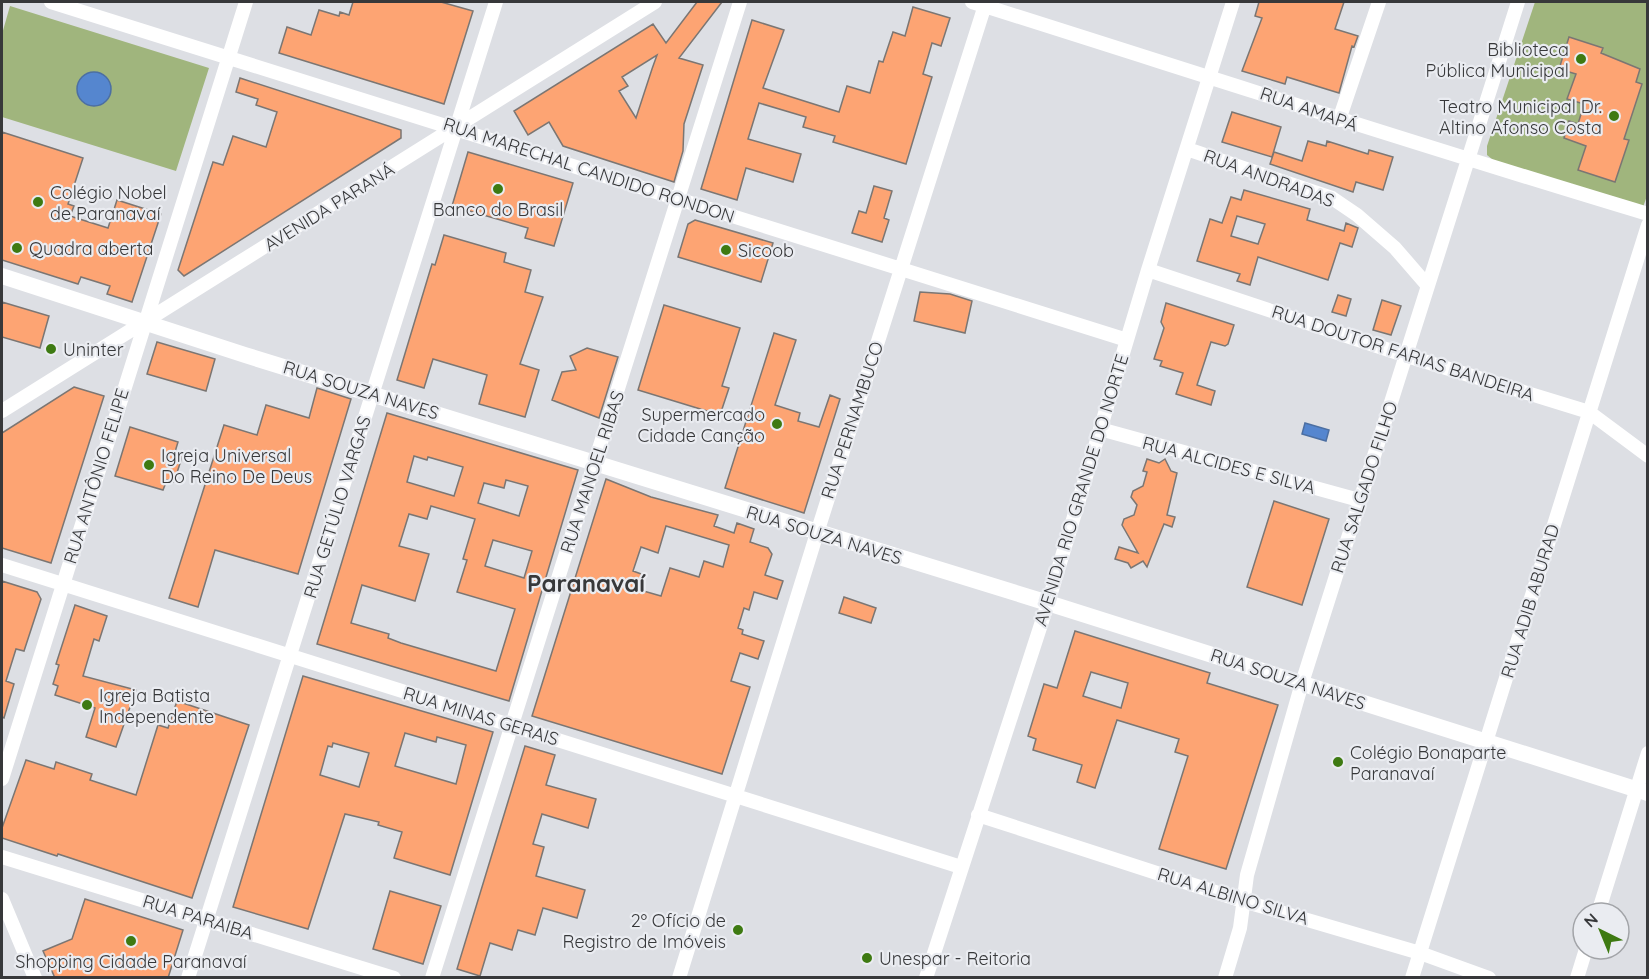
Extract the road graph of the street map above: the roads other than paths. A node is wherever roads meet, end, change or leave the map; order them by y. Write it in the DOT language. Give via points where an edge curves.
graph roads {
  1 [pos="51,2"];
  2 [pos="246,2"];
  3 [pos="496,2"];
  4 [pos="655,2"];
  5 [pos="740,2"];
  6 [pos="1233,2"];
  7 [pos="1379,2"];
  8 [pos="1518,2"];
  9 [pos="981,3"];
  10 [pos="229,57"];
  11 [pos="1210,76"];
  12 [pos="1339,120"];
  13 [pos="456,128"];
  14 [pos="1187,148"];
  15 [pos="1469,160"];
  16 [pos="677,199"];
  17 [pos="1647,214"];
  18 [pos="1647,225"];
  19 [pos="902,268"];
  20 [pos="1148,270"];
  21 [pos="2,276"];
  22 [pos="1427,285"];
  23 [pos="144,321"];
  24 [pos="1127,340"];
  25 [pos="1407,356"];
  26 [pos="372,393"];
  27 [pos="2,411"];
  28 [pos="1589,412"];
  29 [pos="1100,429"];
  30 [pos="1647,456"];
  31 [pos="595,463"];
  32 [pos="1359,500"];
  33 [pos="817,532"];
  34 [pos="2,565"];
  35 [pos="63,585"];
  36 [pos="1048,603"];
  37 [pos="290,657"];
  38 [pos="1302,684"];
  39 [pos="512,726"];
  40 [pos="1486,742"];
  41 [pos="1647,753"];
  42 [pos="2,779"];
  43 [pos="1642,791"];
  44 [pos="736,795"];
  45 [pos="978,815"];
  46 [pos="2,856"];
  47 [pos="961,867"];
  48 [pos="2,899"];
  49 [pos="1243,901"];
  50 [pos="1602,901"];
  51 [pos="207,919"];
  52 [pos="1420,953"];
  53 [pos="1582,961"];
  54 [pos="35,978"];
  55 [pos="188,978"];
  56 [pos="394,978"];
  57 [pos="432,978"];
  58 [pos="679,978"];
  59 [pos="926,978"];
  60 [pos="1225,978"];
  61 [pos="1412,978"];
  62 [pos="1489,978"];
  63 [pos="1577,978"];
  1 -- 10 [label="street, RUA MARECHAL CANDIDO RONDON"];
  2 -- 10 [label="street, RUA ANTÔNIO FELIPE"];
  3 -- 13 [label="street, RUA GETÚLIO VARGAS"];
  4 -- 13 [label="street, AVENIDA PARANÁ"];
  5 -- 16 [label="street, RUA MANOEL RIBAS"];
  6 -- 11 [label="street, AVENIDA RIO GRANDE DO NORTE"];
  7 -- 12 [label="street"];
  8 -- 15 [label="street, RUA SALGADO FILHO"];
  9 -- 11 [label="street, RUA AMAPÁ"];
  9 -- 19 [label="street, RUA PERNAMBUCO"];
  10 -- 13 [label="street, RUA MARECHAL CANDIDO RONDON"];
  10 -- 23 [label="street, RUA ANTÔNIO FELIPE"];
  11 -- 12 [label="street, RUA AMAPÁ"];
  11 -- 14 [label="street, AVENIDA RIO GRANDE DO NORTE"];
  12 -- 15 [label="street, RUA AMAPÁ"];
  13 -- 16 [label="street, RUA MARECHAL CANDIDO RONDON"];
  13 -- 23 [label="street, AVENIDA PARANÁ"];
  13 -- 26 [label="street, RUA GETÚLIO VARGAS"];
  14 -- 20 [label="street, AVENIDA RIO GRANDE DO NORTE"];
  14 -- 22 [label="street, RUA ANDRADAS" via="1332,198 1395,248"];
  15 -- 17 [label="street, RUA AMAPÁ"];
  15 -- 22 [label="street, RUA SALGADO FILHO"];
  16 -- 19 [label="street, RUA MARECHAL CANDIDO RONDON"];
  16 -- 31 [label="street, RUA MANOEL RIBAS"];
  18 -- 28 [label="street, RUA ADIB ABURAD"];
  19 -- 24 [label="street, RUA MARECHAL CANDIDO RONDON"];
  19 -- 33 [label="street, RUA PERNAMBUCO"];
  20 -- 24 [label="street, AVENIDA RIO GRANDE DO NORTE"];
  20 -- 25 [label="street, RUA DOUTOR FARIAS BANDEIRA"];
  21 -- 23 [label="main road, RUA SOUZA NAVES"];
  22 -- 25 [label="street, RUA SALGADO FILHO"];
  23 -- 26 [label="main road, RUA SOUZA NAVES"];
  23 -- 27 [label="street, AVENIDA PARANÁ"];
  23 -- 35 [label="street, RUA ANTÔNIO FELIPE"];
  24 -- 29 [label="street, AVENIDA RIO GRANDE DO NORTE"];
  25 -- 28 [label="street, RUA DOUTOR FARIAS BANDEIRA"];
  25 -- 32 [label="street, RUA SALGADO FILHO"];
  26 -- 31 [label="main road, RUA SOUZA NAVES"];
  26 -- 37 [label="street, RUA GETÚLIO VARGAS"];
  28 -- 30 [label="street, RUA DOUTOR FARIAS BANDEIRA"];
  28 -- 40 [label="street, RUA ADIB ABURAD"];
  29 -- 32 [label="street, RUA ALCIDES E SILVA"];
  29 -- 36 [label="street, AVENIDA RIO GRANDE DO NORTE"];
  31 -- 33 [label="main road, RUA SOUZA NAVES"];
  31 -- 39 [label="street, RUA MANOEL RIBAS"];
  32 -- 38 [label="street, RUA SALGADO FILHO"];
  33 -- 36 [label="main road, RUA SOUZA NAVES"];
  33 -- 44 [label="street, RUA PERNAMBUCO"];
  34 -- 35 [label="street, RUA MINAS GERAIS"];
  35 -- 37 [label="street, RUA MINAS GERAIS"];
  35 -- 42 [label="street, RUA ANTÔNIO FELIPE"];
  36 -- 38 [label="main road, RUA SOUZA NAVES"];
  36 -- 45 [label="street, AVENIDA RIO GRANDE DO NORTE"];
  37 -- 39 [label="street, RUA MINAS GERAIS"];
  37 -- 51 [label="street, RUA GETÚLIO VARGAS"];
  38 -- 40 [label="main road, RUA SOUZA NAVES"];
  38 -- 49 [label="street, RUA SALGADO FILHO"];
  39 -- 44 [label="street, RUA MINAS GERAIS"];
  39 -- 57 [label="street, RUA MANOEL RIBAS"];
  40 -- 43 [label="main road, RUA SOUZA NAVES"];
  40 -- 52 [label="street, RUA ADIB ABURAD"];
  41 -- 43 [label="street"];
  43 -- 50 [label="street"];
  44 -- 47 [label="street, RUA MINAS GERAIS"];
  44 -- 58 [label="street, RUA PERNAMBUCO"];
  45 -- 47 [label="street, AVENIDA RIO GRANDE DO NORTE"];
  45 -- 49 [label="street, RUA ALBINO SILVA"];
  46 -- 51 [label="street, RUA PARAIBA"];
  47 -- 59 [label="street, AVENIDA RIO GRANDE DO NORTE"];
  48 -- 54 [label="street"];
  49 -- 52 [label="street, RUA ALBINO SILVA"];
  49 -- 60 [label="street, RUA SALGADO FILHO" via="1240,928"];
  51 -- 55 [label="street, RUA GETÚLIO VARGAS"];
  51 -- 56 [label="street, RUA PARAIBA"];
  52 -- 61 [label="street, RUA ADIB ABURAD"];
  52 -- 62 [label="street, RUA ALBINO SILVA"];
  53 -- 63 [label="street"];
}
